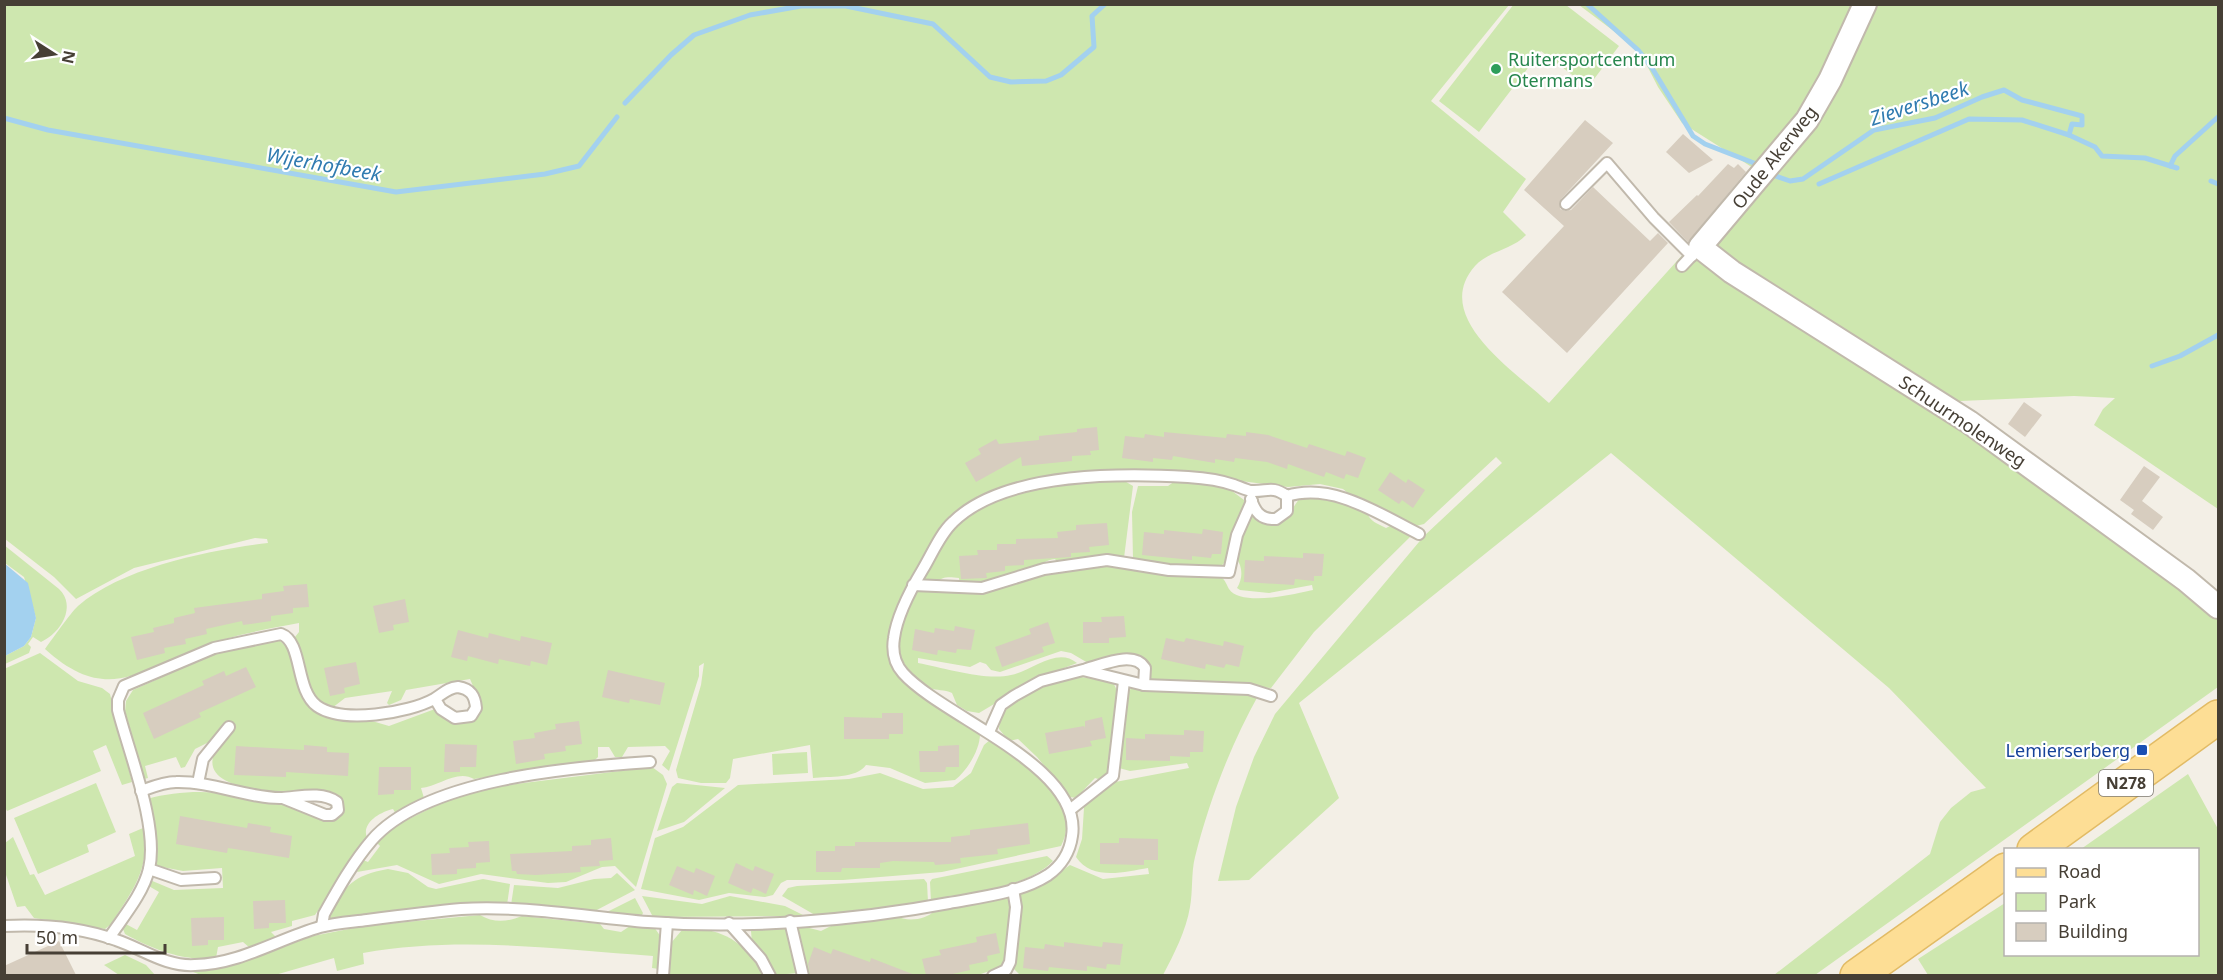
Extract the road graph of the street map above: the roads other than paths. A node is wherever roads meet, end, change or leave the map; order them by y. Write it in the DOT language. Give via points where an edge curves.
graph roads {
  1 [pos="1865,4"];
  2 [pos="1566,204"];
  3 [pos="1696,251"];
  4 [pos="1683,266"];
  5 [pos="1287,496"];
  6 [pos="1250,497"];
  7 [pos="1419,534"];
  8 [pos="913,585"];
  9 [pos="2218,607"];
  10 [pos="1083,670"];
  11 [pos="1124,681"];
  12 [pos="1144,685"];
  13 [pos="1271,696"];
  14 [pos="435,699"];
  15 [pos="2218,717"];
  16 [pos="230,727"];
  17 [pos="989,732"];
  18 [pos="650,762"];
  19 [pos="198,783"];
  20 [pos="141,791"];
  21 [pos="283,798"];
  22 [pos="1071,809"];
  23 [pos="2035,848"];
  24 [pos="149,869"];
  25 [pos="2004,871"];
  26 [pos="215,878"];
  27 [pos="1013,889"];
  28 [pos="790,921"];
  29 [pos="667,923"];
  30 [pos="729,923"];
  31 [pos="4,926"];
  32 [pos="322,926"];
  33 [pos="110,938"];
  34 [pos="171,970"];
  35 [pos="1009,973"];
  36 [pos="663,975"];
  37 [pos="770,975"];
  38 [pos="803,975"];
  39 [pos="993,975"];
  40 [pos="1857,975"];
  1 -- 3 [label="street, Oude Akerweg" via="1830,80 1806,120"];
  2 -- 3 [label="lane" via="1607,162 1654,218"];
  3 -- 4 [label="lane, Oude Akerweg"];
  3 -- 9 [label="street, Schuurmolenweg" via="1978,429"];
  5 -- 6 [label="lane" via="1269,489"];
  5 -- 6 [label="lane" via="1287,511 1276,519 1257,513"];
  5 -- 7 [label="lane" via="1304,491 1338,496"];
  6 -- 8 [label="lane" via="1236,485 1210,480 1129,476 1048,483 1007,492 956,518"];
  6 -- 8 [label="lane" via="1230,572 1169,570 1107,560 1044,569 982,588"];
  8 -- 17 [label="lane" via="894,635 898,666 916,685"];
  10 -- 11 [label="lane"];
  10 -- 12 [label="lane" via="1125,659 1137,661 1145,668"];
  10 -- 17 [label="lane" via="1041,681 1014,696 1001,705"];
  11 -- 12 [label="lane"];
  11 -- 22 [label="lane" via="1113,776"];
  12 -- 13 [label="lane" via="1249,689"];
  14 -- 20 [label="lane" via="386,714 328,712 310,700 304,689 287,636 214,648 129,683 121,690 118,710"];
  15 -- 23 [label="main road, N278"];
  16 -- 19 [label="lane" via="203,759"];
  17 -- 22 [label="lane" via="1038,771 1062,794"];
  18 -- 32 [label="lane" via="494,782 432,799 373,839 324,914"];
  19 -- 20 [label="lane" via="173,782"];
  19 -- 21 [label="lane"];
  20 -- 24 [label="lane" via="152,848"];
  22 -- 27 [label="lane" via="1071,842 1061,862 1047,875"];
  24 -- 26 [label="lane" via="181,880"];
  24 -- 33 [label="lane" via="144,884"];
  25 -- 40 [label="main road"];
  27 -- 28 [label="lane" via="930,906"];
  27 -- 35 [label="lane" via="1016,907"];
  28 -- 30 [label="lane"];
  28 -- 38 [label="lane"];
  29 -- 30 [label="lane"];
  29 -- 32 [label="lane" via="546,910 464,909"];
  29 -- 36 [label="lane"];
  30 -- 37 [label="lane"];
  31 -- 33 [label="lane" via="57,926"];
  32 -- 34 [label="lane" via="234,960"];
  33 -- 34 [label="lane" via="146,952"];
  35 -- 39 [label="lane"];
}
